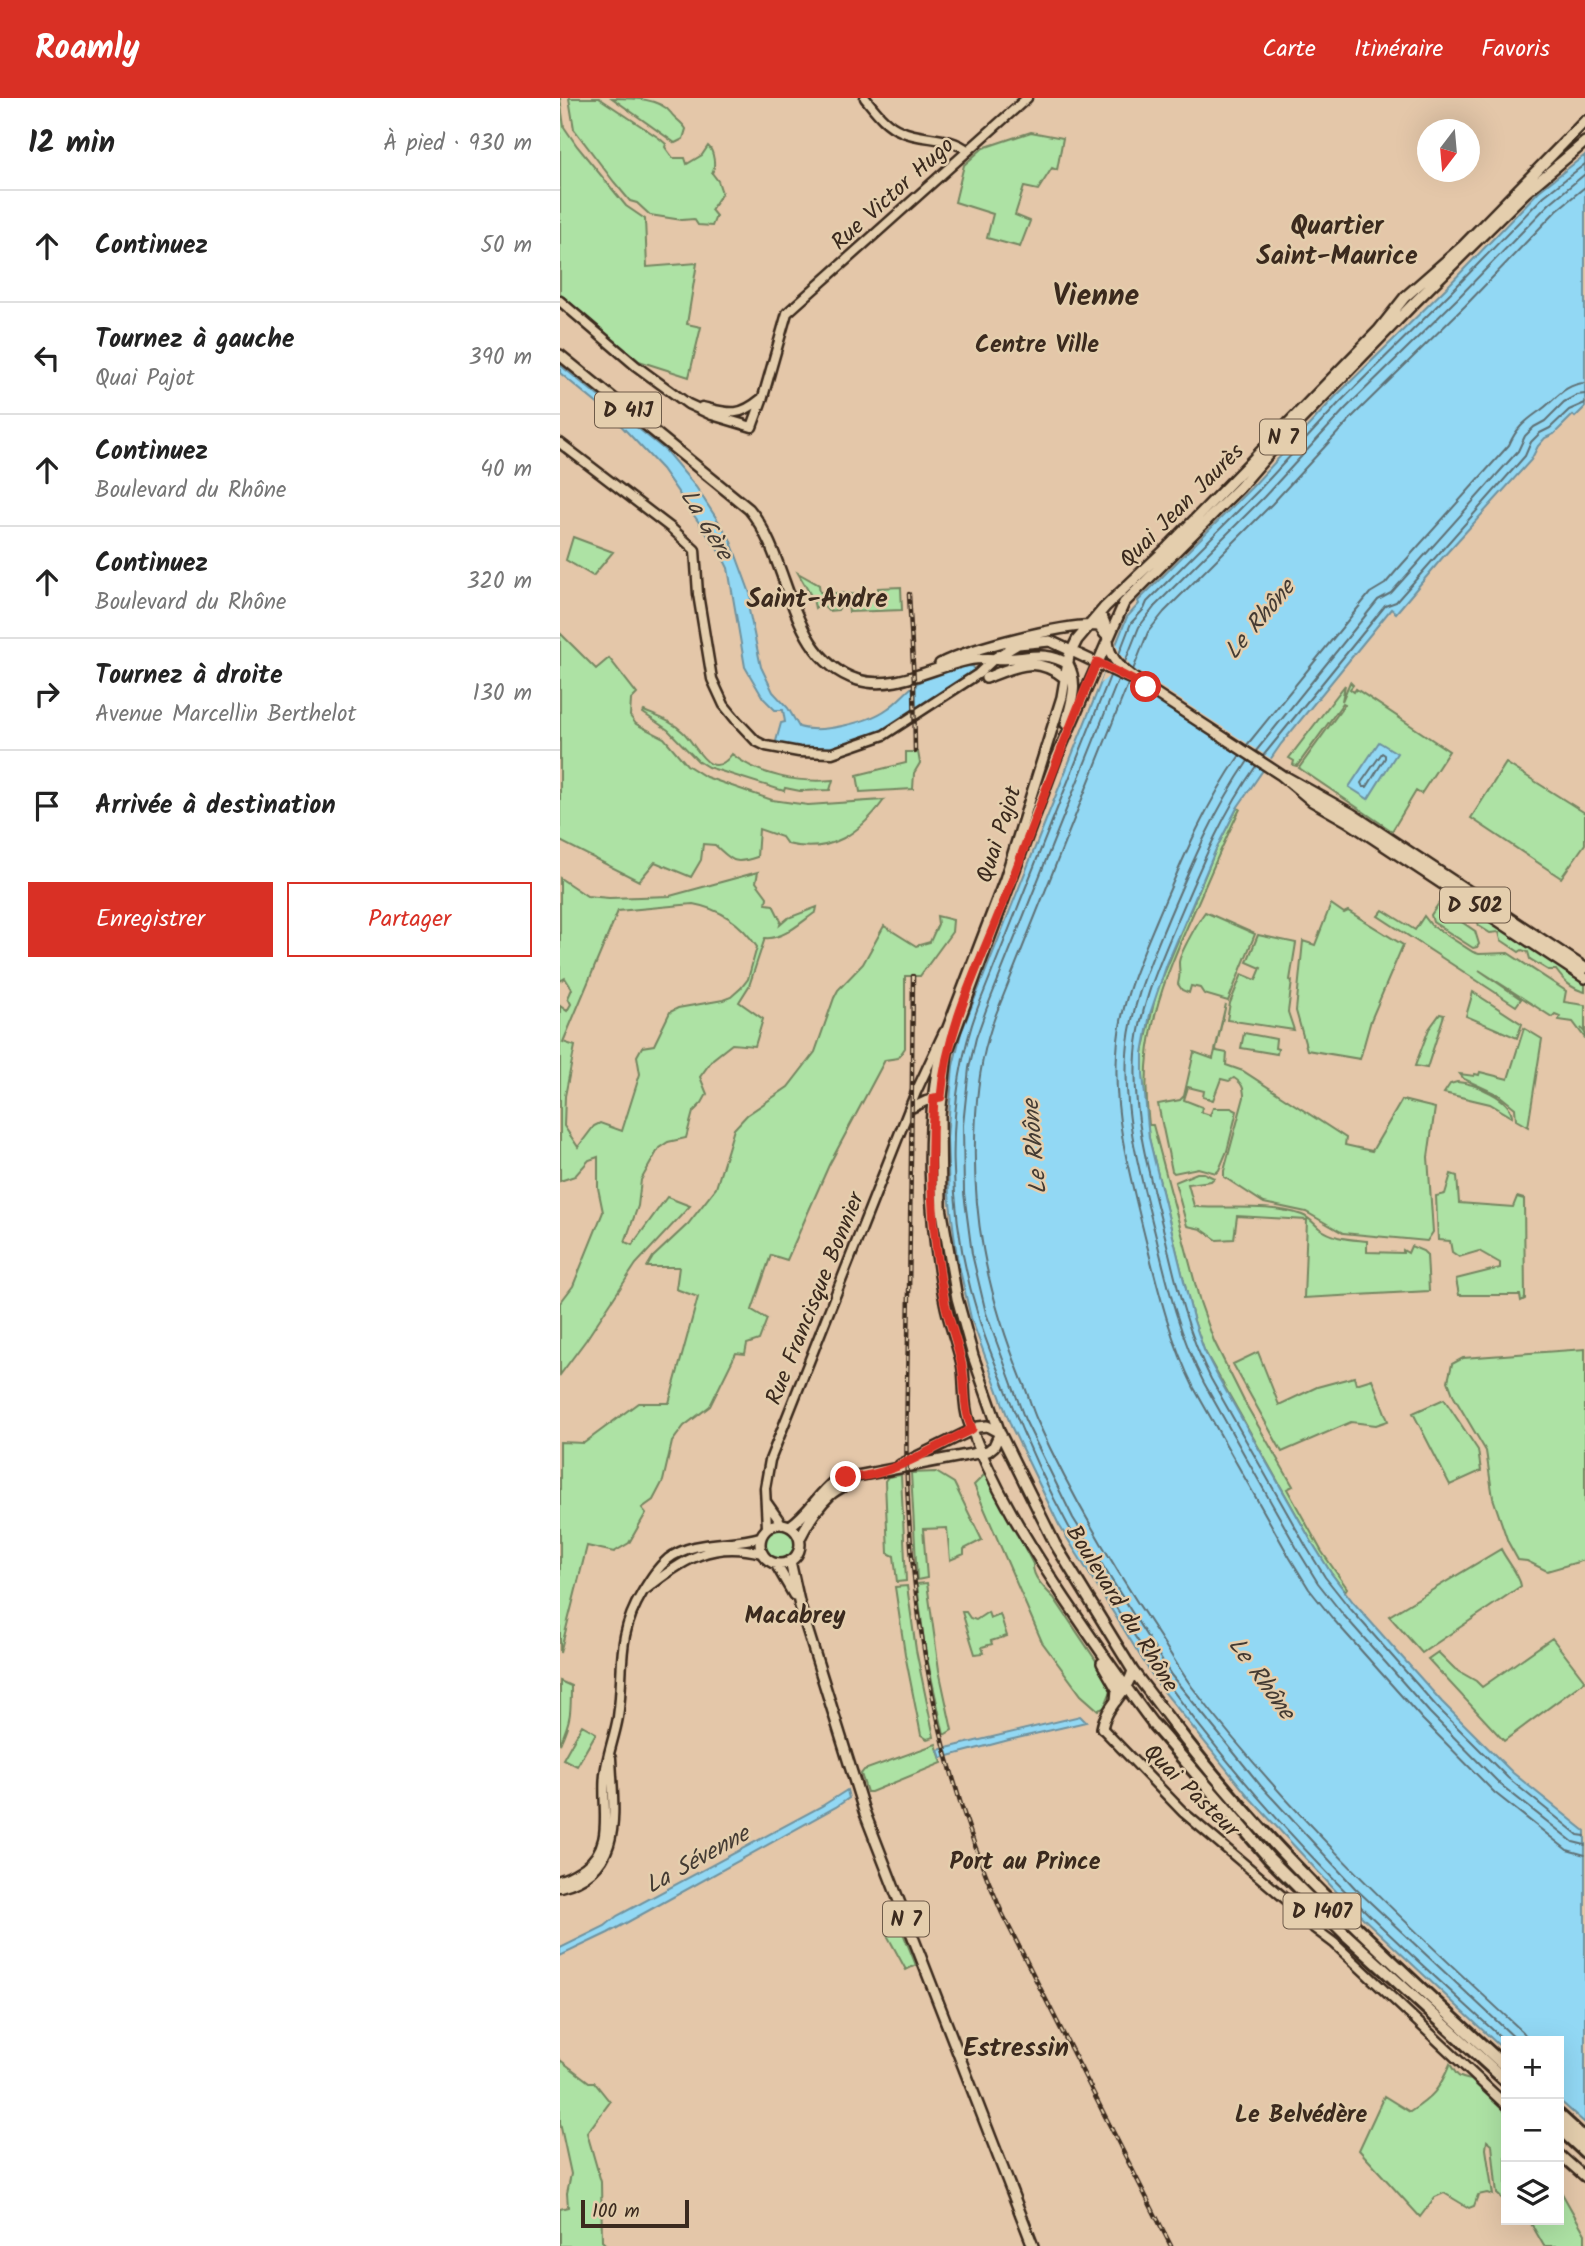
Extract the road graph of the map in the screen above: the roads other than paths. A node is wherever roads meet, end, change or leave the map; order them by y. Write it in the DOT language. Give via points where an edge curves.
graph roads {
  1 [pos="864,98"];
  2 [pos="1027,98"];
  3 [pos="1585,121"];
  4 [pos="1585,142"];
  5 [pos="968,151"];
  6 [pos="560,301"];
  7 [pos="560,355"];
  8 [pos="763,397"];
  9 [pos="688,404"];
  10 [pos="739,412"];
  11 [pos="753,425"];
  12 [pos="560,443"];
  13 [pos="1099,614"];
  14 [pos="1088,625"];
  15 [pos="1107,639"];
  16 [pos="1003,643"];
  17 [pos="1072,649"];
  18 [pos="972,652"];
  19 [pos="994,659"];
  20 [pos="1068,664"];
  21 [pos="1100,664"];
  22 [pos="1010,668"];
  23 [pos="928,670"];
  24 [pos="985,678"];
  25 [pos="1065,678"];
  26 [pos="1146,687"];
  27 [pos="957,689"];
  28 [pos="1056,759"];
  29 [pos="1281,775"];
  30 [pos="1585,968"];
  31 [pos="1585,978"];
  32 [pos="947,1026"];
  33 [pos="947,1053"];
  34 [pos="916,1091"];
  35 [pos="933,1099"];
  36 [pos="909,1109"];
  37 [pos="972,1429"];
  38 [pos="1000,1433"];
  39 [pos="982,1452"];
  40 [pos="892,1468"];
  41 [pos="853,1477"];
  42 [pos="766,1503"];
  43 [pos="786,1525"];
  44 [pos="767,1527"];
  45 [pos="760,1537"];
  46 [pos="800,1538"];
  47 [pos="761,1553"];
  48 [pos="790,1561"];
  49 [pos="776,1564"];
  50 [pos="644,1591"];
  51 [pos="800,1606"];
  52 [pos="1098,1648"];
  53 [pos="1133,1671"];
  54 [pos="1127,1688"];
  55 [pos="1136,1700"];
  56 [pos="1116,1702"];
  57 [pos="1154,1725"];
  58 [pos="1174,1725"];
  59 [pos="1102,1728"];
  60 [pos="611,1751"];
  61 [pos="560,1880"];
  62 [pos="560,1887"];
  63 [pos="1501,2062"];
  64 [pos="1501,2076"];
  65 [pos="1501,2100"];
  66 [pos="1564,2120"];
  67 [pos="1564,2133"];
  68 [pos="1585,2139"];
  69 [pos="1585,2152"];
  70 [pos="1564,2158"];
  71 [pos="1585,2177"];
  72 [pos="1033,2246"];
  1 -- 5 [label="main road" via="900,131 953,142"];
  2 -- 5 [label="main road, Rue Victor Hugo"];
  3 -- 13 [label="main road, Quai Jean Jaurès / N 7" via="1405,297 1378,331"];
  4 -- 15 [label="main road, Quai Jean Jaurès / N 7" via="1526,192 1414,303 1127,599"];
  5 -- 8 [label="main road, Rue Victor Hugo" via="791,309"];
  6 -- 9 [label="main road"];
  7 -- 23 [label="main road, D 41J" via="738,498 758,520 806,634 829,665 874,683 890,683"];
  8 -- 10 [label="main road"];
  8 -- 11 [label="main road"];
  9 -- 10 [label="main road"];
  9 -- 11 [label="main road"];
  10 -- 11 [label="main road"];
  12 -- 27 [label="main road" via="695,550 712,679 724,705 761,744 832,753 884,735"];
  13 -- 14 [label="main road, Quai Jean Jaurès / N 7"];
  13 -- 15 [label="main road"];
  14 -- 15 [label="main road" via="1099,625"];
  14 -- 16 [label="main road, D 41J"];
  14 -- 17 [label="main road, Quai Jean Jaurès / N 7"];
  15 -- 21 [label="main road, N 7"];
  15 -- 26 [label="main road, D 502" via="1125,671"];
  16 -- 18 [label="main road, D 41J"];
  16 -- 19 [label="main road"];
  17 -- 19 [label="main road, D 41J" via="1050,640 1028,642"];
  17 -- 20 [label="main road, Quai Pajot / N 7"];
  17 -- 21 [label="main road"];
  18 -- 19 [label="main road"];
  18 -- 23 [label="main road, D 41J"];
  19 -- 20 [label="main road" via="1051,656"];
  19 -- 22 [label="main road"];
  19 -- 23 [label="main road, D 41J" via="970,659"];
  19 -- 24 [label="main road"];
  19 -- 27 [label="main road"];
  20 -- 25 [label="main road, Quai Pajot / N 7"];
  20 -- 28 [label="main road" via="1074,692"];
  21 -- 26 [label="main road, D 502"];
  21 -- 28 [label="main road, Quai Pajot / N 7"];
  22 -- 24 [label="main road"];
  22 -- 25 [label="main road" via="1042,664"];
  24 -- 27 [label="main road"];
  25 -- 32 [label="main road, Quai Pajot / N 7" via="1005,879"];
  26 -- 29 [label="main road, D 502"];
  28 -- 33 [label="main road, Quai Pajot / N 7"];
  29 -- 30 [label="main road, D 502" via="1352,814"];
  29 -- 31 [label="main road, D 502" via="1312,801"];
  32 -- 34 [label="main road, Rue Francisque Bonnier"];
  32 -- 35 [label="main road, Boulevard du Rhône / N 7"];
  33 -- 35 [label="main road, Boulevard du Rhône / N 7"];
  34 -- 35 [label="main road" via="919,1098"];
  34 -- 36 [label="main road, Rue Francisque Bonnier"];
  35 -- 36 [label="main road"];
  35 -- 37 [label="main road, Boulevard du Rhône / N 7" via="933,1228"];
  35 -- 38 [label="main road, Boulevard du Rhône / N 7" via="948,1259"];
  36 -- 42 [label="main road, Rue Francisque Bonnier" via="770,1460"];
  37 -- 38 [label="main road" via="984,1426"];
  37 -- 39 [label="main road, N 7"];
  37 -- 40 [label="main road"];
  38 -- 39 [label="main road" via="994,1446"];
  38 -- 53 [label="main road, Boulevard du Rhône / D 1407" via="1055,1544"];
  39 -- 40 [label="main road"];
  39 -- 52 [label="main road, Boulevard du Rhône / D 1407" via="1028,1543"];
  40 -- 41 [label="main road"];
  41 -- 43 [label="main road" via="830,1485 803,1517"];
  41 -- 46 [label="main road" via="825,1500"];
  42 -- 43 [label="main road"];
  42 -- 44 [label="main road, Rue Francisque Bonnier"];
  43 -- 44 [label="main road"];
  43 -- 46 [label="main road"];
  44 -- 45 [label="main road"];
  45 -- 47 [label="main road"];
  45 -- 50 [label="main road" via="679,1552 649,1579"];
  46 -- 48 [label="main road" via="799,1552"];
  47 -- 49 [label="main road"];
  47 -- 50 [label="main road" via="711,1552 692,1557"];
  48 -- 49 [label="main road"];
  48 -- 51 [label="main road, N 7"];
  49 -- 51 [label="main road, N 7"];
  50 -- 60 [label="main road" via="625,1631"];
  51 -- 72 [label="main road, N 7" via="859,1796"];
  52 -- 54 [label="main road, Boulevard du Rhône / D 1407"];
  52 -- 56 [label="main road" via="1117,1689"];
  53 -- 54 [label="main road"];
  53 -- 58 [label="main road, Boulevard du Rhône / D 1407"];
  54 -- 55 [label="main road, Boulevard du Rhône / D 1407"];
  54 -- 56 [label="main road"];
  55 -- 56 [label="main road"];
  55 -- 57 [label="main road, Boulevard du Rhône / D 1407"];
  56 -- 59 [label="main road"];
  57 -- 64 [label="highway, Boulevard du Rhône / D 1407" via="1269,1858"];
  58 -- 63 [label="highway, Boulevard du Rhône / D 1407" via="1256,1826 1328,1902"];
  59 -- 65 [label="main road, Quai Pasteur" via="1183,1812 1302,1913"];
  60 -- 61 [label="main road" via="604,1777 606,1827 601,1849 587,1865"];
  60 -- 62 [label="main road" via="610,1846 584,1879"];
  66 -- 68 [label="highway"];
  67 -- 69 [label="highway"];
  70 -- 71 [label="main road"];
}
